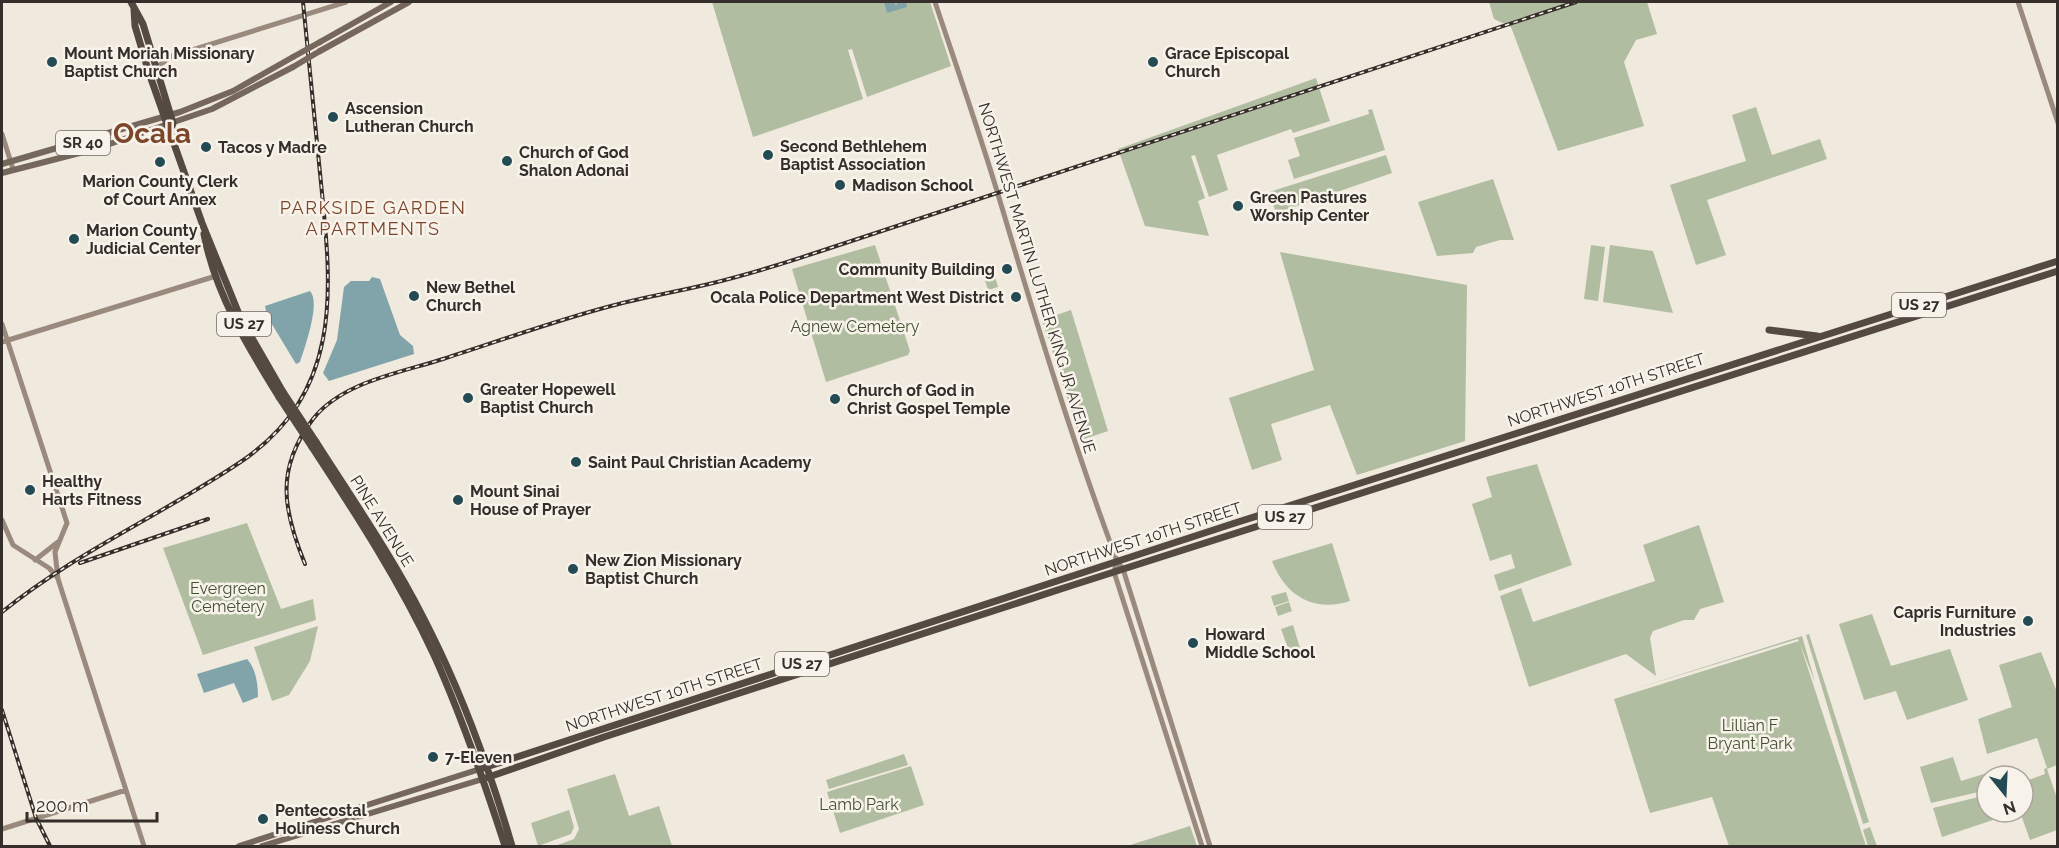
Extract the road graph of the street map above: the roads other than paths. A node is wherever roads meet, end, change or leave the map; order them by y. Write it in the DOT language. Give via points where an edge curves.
graph roads {
  1 [pos="346,2"];
  2 [pos="391,2"];
  3 [pos="409,2"];
  4 [pos="935,2"];
  5 [pos="2018,2"];
  6 [pos="132,5"];
  7 [pos="153,55"];
  8 [pos="173,56"];
  9 [pos="158,71"];
  10 [pos="169,122"];
  11 [pos="2058,123"];
  12 [pos="2,134"];
  13 [pos="87,142"];
  14 [pos="61,149"];
  15 [pos="64,157"];
  16 [pos="10,162"];
  17 [pos="38,163"];
  18 [pos="2,165"];
  19 [pos="13,170"];
  20 [pos="2,173"];
  21 [pos="202,223"];
  22 [pos="2058,261"];
  23 [pos="2058,271"];
  24 [pos="2018,273"];
  25 [pos="216,276"];
  26 [pos="2021,282"];
  27 [pos="2,324"];
  28 [pos="1769,330"];
  29 [pos="1820,336"];
  30 [pos="4,342"];
  31 [pos="281,394"];
  32 [pos="1573,414"];
  33 [pos="1563,427"];
  34 [pos="1356,484"];
  35 [pos="1359,492"];
  36 [pos="2,520"];
  37 [pos="57,542"];
  38 [pos="35,560"];
  39 [pos="1117,561"];
  40 [pos="1123,569"];
  41 [pos="1114,572"];
  42 [pos="58,579"];
  43 [pos="484,768"];
  44 [pos="487,778"];
  45 [pos="126,790"];
  46 [pos="2,829"];
  47 [pos="144,846"];
  48 [pos="238,846"];
  49 [pos="262,846"];
  50 [pos="505,846"];
  51 [pos="512,846"];
  52 [pos="1202,846"];
  53 [pos="1210,846"];
  1 -- 8 [label="main road"];
  2 -- 10 [label="main road, SR 40, bridge" via="233,91"];
  3 -- 10 [label="main road, SR 40, bridge" via="236,99"];
  4 -- 39 [label="main road, NORTHWEST MARTIN LUTHER KING JR AVENUE" via="1085,477"];
  5 -- 11 [label="main road"];
  6 -- 7 [label="highway, PINE AVENUE / US 27"];
  6 -- 10 [label="highway, PINE AVENUE / US 27" via="135,27"];
  7 -- 8 [label="main road"];
  7 -- 9 [label="highway, PINE AVENUE / US 27"];
  8 -- 9 [label="main road"];
  9 -- 10 [label="highway, PINE AVENUE / US 27"];
  10 -- 13 [label="main road, SR 40"];
  10 -- 15 [label="main road, SR 40"];
  10 -- 21 [label="highway, PINE AVENUE / US 27"];
  12 -- 16 [label="main road"];
  13 -- 14 [label="main road, SR 40"];
  13 -- 15 [label="main road"];
  14 -- 16 [label="main road, SR 40"];
  14 -- 17 [label="main road" via="57,156"];
  15 -- 17 [label="main road, SR 40"];
  16 -- 18 [label="main road, SR 40"];
  16 -- 19 [label="main road"];
  17 -- 19 [label="main road, SR 40"];
  19 -- 20 [label="main road, SR 40"];
  21 -- 25 [label="highway, PINE AVENUE / US 27"];
  21 -- 31 [label="highway, PINE AVENUE / US 27" via="241,319"];
  22 -- 24 [label="highway, NORTHWEST 10TH STREET / US 27"];
  23 -- 26 [label="highway, NORTHWEST 10TH STREET / US 27"];
  24 -- 26 [label="highway"];
  24 -- 29 [label="highway, NORTHWEST 10TH STREET / US 27"];
  25 -- 30 [label="main road"];
  25 -- 31 [label="highway, PINE AVENUE / US 27" via="244,338"];
  26 -- 33 [label="highway, NORTHWEST 10TH STREET / US 27"];
  27 -- 30 [label="main road"];
  28 -- 29 [label="highway"];
  29 -- 32 [label="highway, NORTHWEST 10TH STREET / US 27"];
  30 -- 37 [label="main road" via="67,524"];
  31 -- 43 [label="highway, PINE AVENUE / US 27, bridge" via="417,622"];
  32 -- 33 [label="highway"];
  32 -- 34 [label="highway, NORTHWEST 10TH STREET / US 27"];
  33 -- 35 [label="highway, NORTHWEST 10TH STREET / US 27"];
  34 -- 35 [label="highway"];
  34 -- 39 [label="highway, NORTHWEST 10TH STREET / US 27"];
  35 -- 40 [label="highway, NORTHWEST 10TH STREET / US 27"];
  36 -- 38 [label="main road" via="13,545"];
  37 -- 38 [label="main road"];
  37 -- 42 [label="main road"];
  38 -- 42 [label="main road"];
  39 -- 40 [label="main road, NORTHWEST MARTIN LUTHER KING JR AVENUE"];
  39 -- 41 [label="main road"];
  39 -- 43 [label="highway, NORTHWEST 10TH STREET / US 27"];
  40 -- 41 [label="highway, NORTHWEST 10TH STREET / US 27"];
  40 -- 53 [label="main road, NORTHWEST MARTIN LUTHER KING JR AVENUE"];
  41 -- 44 [label="highway, NORTHWEST 10TH STREET / US 27"];
  41 -- 52 [label="main road"];
  42 -- 45 [label="main road"];
  43 -- 44 [label="highway, PINE AVENUE / US 27"];
  43 -- 48 [label="main road, NORTHWEST 10TH STREET"];
  44 -- 49 [label="main road"];
  44 -- 50 [label="highway, PINE AVENUE"];
  44 -- 51 [label="highway, PINE AVENUE"];
  45 -- 46 [label="main road"];
  45 -- 47 [label="main road"];
}
